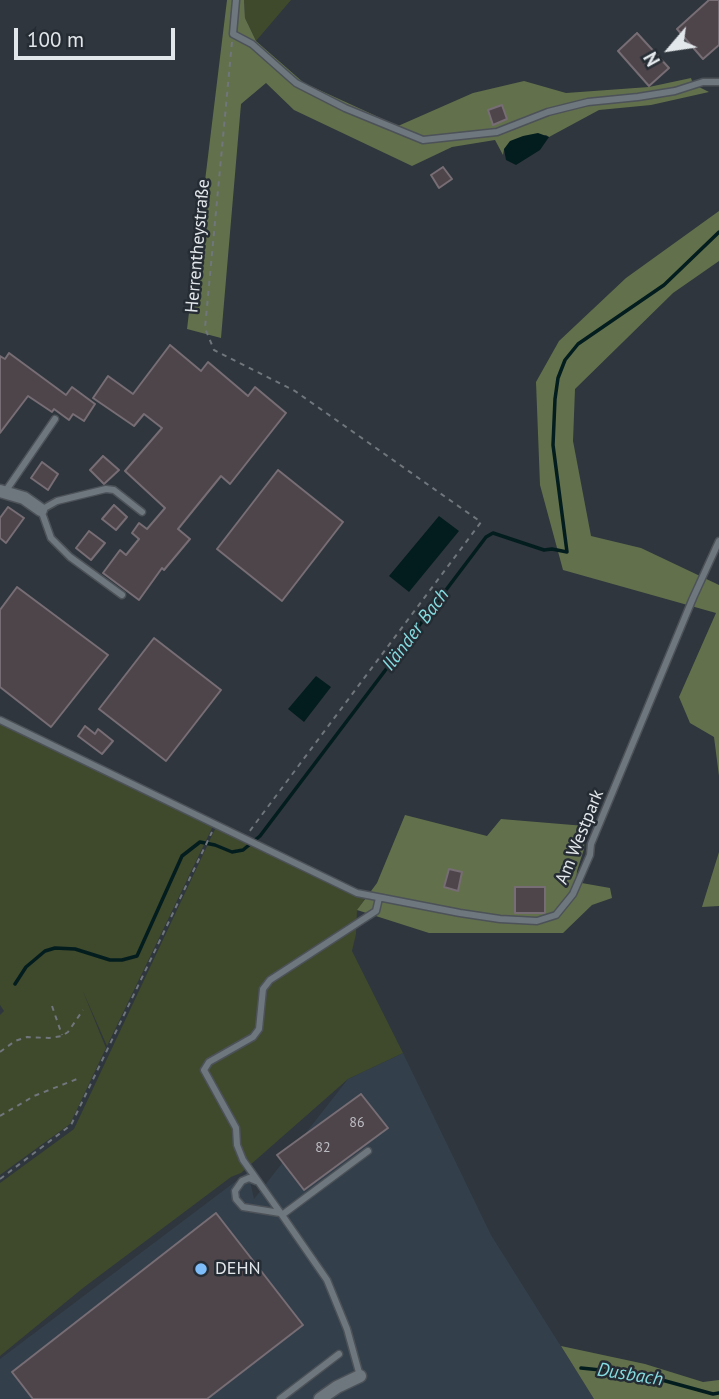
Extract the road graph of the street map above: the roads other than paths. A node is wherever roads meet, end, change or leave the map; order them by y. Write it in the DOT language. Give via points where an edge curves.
graph roads {
  1 [pos="236,0"];
  2 [pos="719,82"];
  3 [pos="55,419"];
  4 [pos="2,492"];
  5 [pos="41,510"];
  6 [pos="142,512"];
  7 [pos="719,541"];
  8 [pos="122,595"];
  9 [pos="0,720"];
  10 [pos="379,898"];
  11 [pos="368,1152"];
  12 [pos="258,1182"];
  13 [pos="281,1214"];
  14 [pos="340,1354"];
  15 [pos="360,1376"];
  16 [pos="281,1399"];
  17 [pos="320,1399"];
  1 -- 2 [label="lane" via="233,34 252,44 296,83 423,140 496,132 548,111 588,102"];
  3 -- 4 [label="lane"];
  4 -- 5 [label="street" via="24,498"];
  5 -- 6 [label="lane" via="57,501 106,489"];
  5 -- 8 [label="lane" via="51,538"];
  7 -- 10 [label="lane, Am Westpark" via="590,855 573,894 556,915 537,921 500,919"];
  9 -- 10 [label="lane, Am Westpark" via="357,893"];
  10 -- 12 [label="lane" via="376,911 270,980 264,989 259,1029 204,1070 236,1128 243,1160"];
  11 -- 13 [label="lane"];
  12 -- 13 [label="lane"];
  12 -- 13 [label="lane" via="242,1181 236,1199 243,1207"];
  13 -- 15 [label="lane" via="327,1280"];
  14 -- 16 [label="lane"];
  15 -- 17 [label="street"];
}
